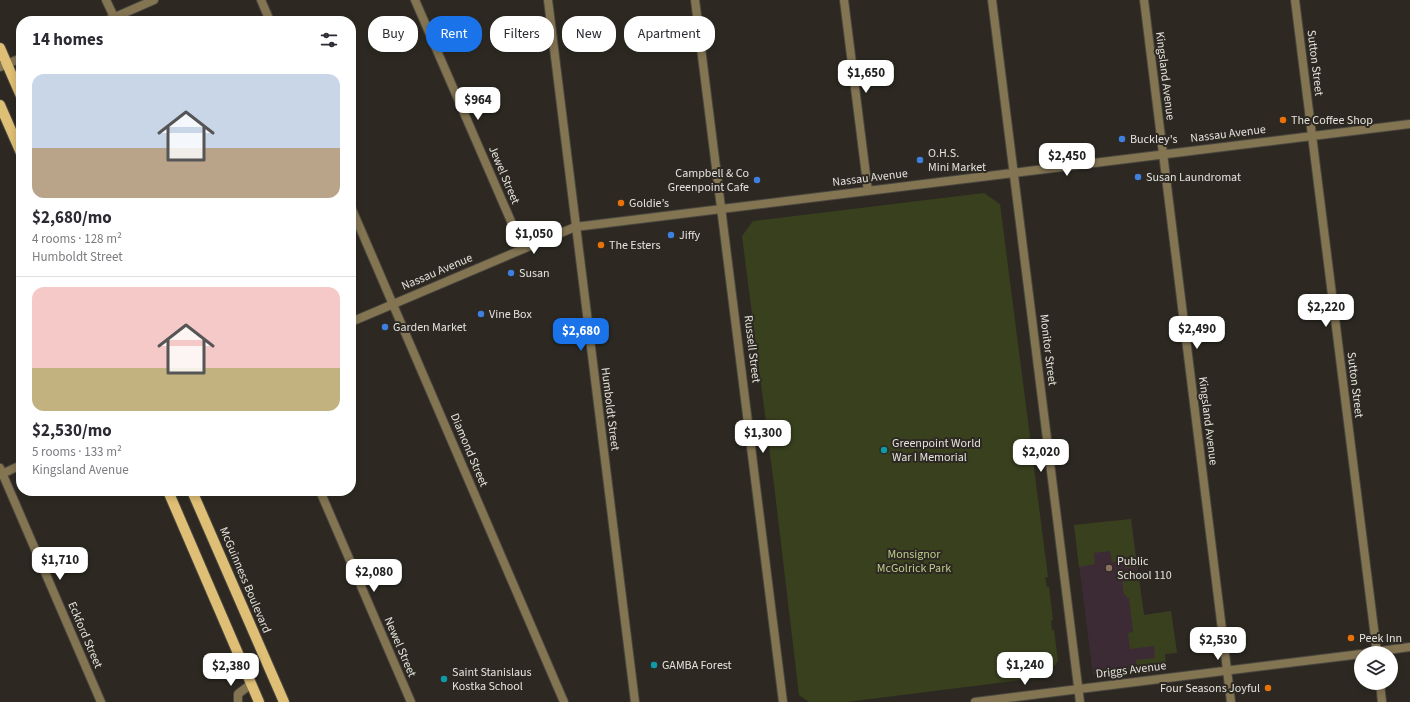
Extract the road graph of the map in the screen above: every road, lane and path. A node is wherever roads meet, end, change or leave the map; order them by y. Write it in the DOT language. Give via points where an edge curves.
graph roads {
  1 [pos="106,0"];
  2 [pos="154,0"];
  3 [pos="261,0"];
  4 [pos="415,0"];
  5 [pos="548,0"];
  6 [pos="696,0"];
  7 [pos="844,0"];
  8 [pos="992,0"];
  9 [pos="1144,0"];
  10 [pos="1295,0"];
  11 [pos="114,16"];
  12 [pos="121,16"];
  13 [pos="268,16"];
  14 [pos="0,48"];
  15 [pos="16,60"];
  16 [pos="4,66"];
  17 [pos="16,87"];
  18 [pos="0,104"];
  19 [pos="1410,124"];
  20 [pos="1312,136"];
  21 [pos="16,141"];
  22 [pos="1163,155"];
  23 [pos="1014,173"];
  24 [pos="868,191"];
  25 [pos="722,210"];
  26 [pos="356,219"];
  27 [pos="575,227"];
  28 [pos="523,249"];
  29 [pos="393,304"];
  30 [pos="356,320"];
  31 [pos="16,467"];
  32 [pos="1,472"];
  33 [pos="170,496"];
  34 [pos="194,496"];
  35 [pos="322,496"];
  36 [pos="1376,646"];
  37 [pos="1410,648"];
  38 [pos="1398,649"];
  39 [pos="1354,655"];
  40 [pos="1226,670"];
  41 [pos="251,684"];
  42 [pos="1078,689"];
  43 [pos="1381,690"];
  44 [pos="101,702"];
  45 [pos="238,702"];
  46 [pos="259,702"];
  47 [pos="284,702"];
  48 [pos="411,702"];
  49 [pos="564,702"];
  50 [pos="635,702"];
  51 [pos="784,702"];
  52 [pos="975,702"];
  53 [pos="1080,702"];
  54 [pos="1231,702"];
  55 [pos="1382,702"];
  1 -- 11 [label="street"];
  2 -- 12 [label="street"];
  3 -- 13 [label="street"];
  4 -- 28 [label="street, Jewel Street"];
  5 -- 27 [label="street, Humboldt Street"];
  6 -- 25 [label="street, Russell Street"];
  7 -- 24 [label="street"];
  8 -- 23 [label="street, Monitor Street"];
  9 -- 22 [label="street, Kingsland Avenue"];
  10 -- 20 [label="street, Sutton Street"];
  14 -- 16 [label="main road"];
  15 -- 16 [label="street"];
  16 -- 17 [label="main road"];
  18 -- 21 [label="main road"];
  19 -- 20 [label="street, Nassau Avenue"];
  20 -- 22 [label="street, Nassau Avenue"];
  20 -- 36 [label="street, Sutton Street"];
  22 -- 23 [label="street, Nassau Avenue"];
  22 -- 40 [label="street, Kingsland Avenue"];
  23 -- 24 [label="street, Nassau Avenue"];
  23 -- 42 [label="street, Monitor Street"];
  24 -- 25 [label="street, Nassau Avenue"];
  25 -- 27 [label="street, Nassau Avenue"];
  25 -- 51 [label="street, Russell Street"];
  26 -- 29 [label="street, Diamond Street"];
  27 -- 28 [label="street, Nassau Avenue"];
  27 -- 50 [label="street, Humboldt Street"];
  28 -- 29 [label="street, Nassau Avenue"];
  29 -- 30 [label="street, Nassau Avenue"];
  29 -- 49 [label="street, Diamond Street"];
  31 -- 32 [label="street"];
  32 -- 44 [label="street, Eckford Street"];
  33 -- 41 [label="main road"];
  34 -- 47 [label="main road, McGuinness Boulevard"];
  35 -- 48 [label="street, Newel Street"];
  37 -- 38 [label="street"];
  39 -- 40 [label="street, Driggs Avenue"];
  40 -- 42 [label="street, Driggs Avenue"];
  40 -- 54 [label="street, Kingsland Avenue"];
  41 -- 45 [label="street" via="238,694"];
  41 -- 46 [label="main road"];
  42 -- 52 [label="street, Driggs Avenue"];
  42 -- 53 [label="street, Monitor Street"];
  43 -- 55 [label="street"];
}
